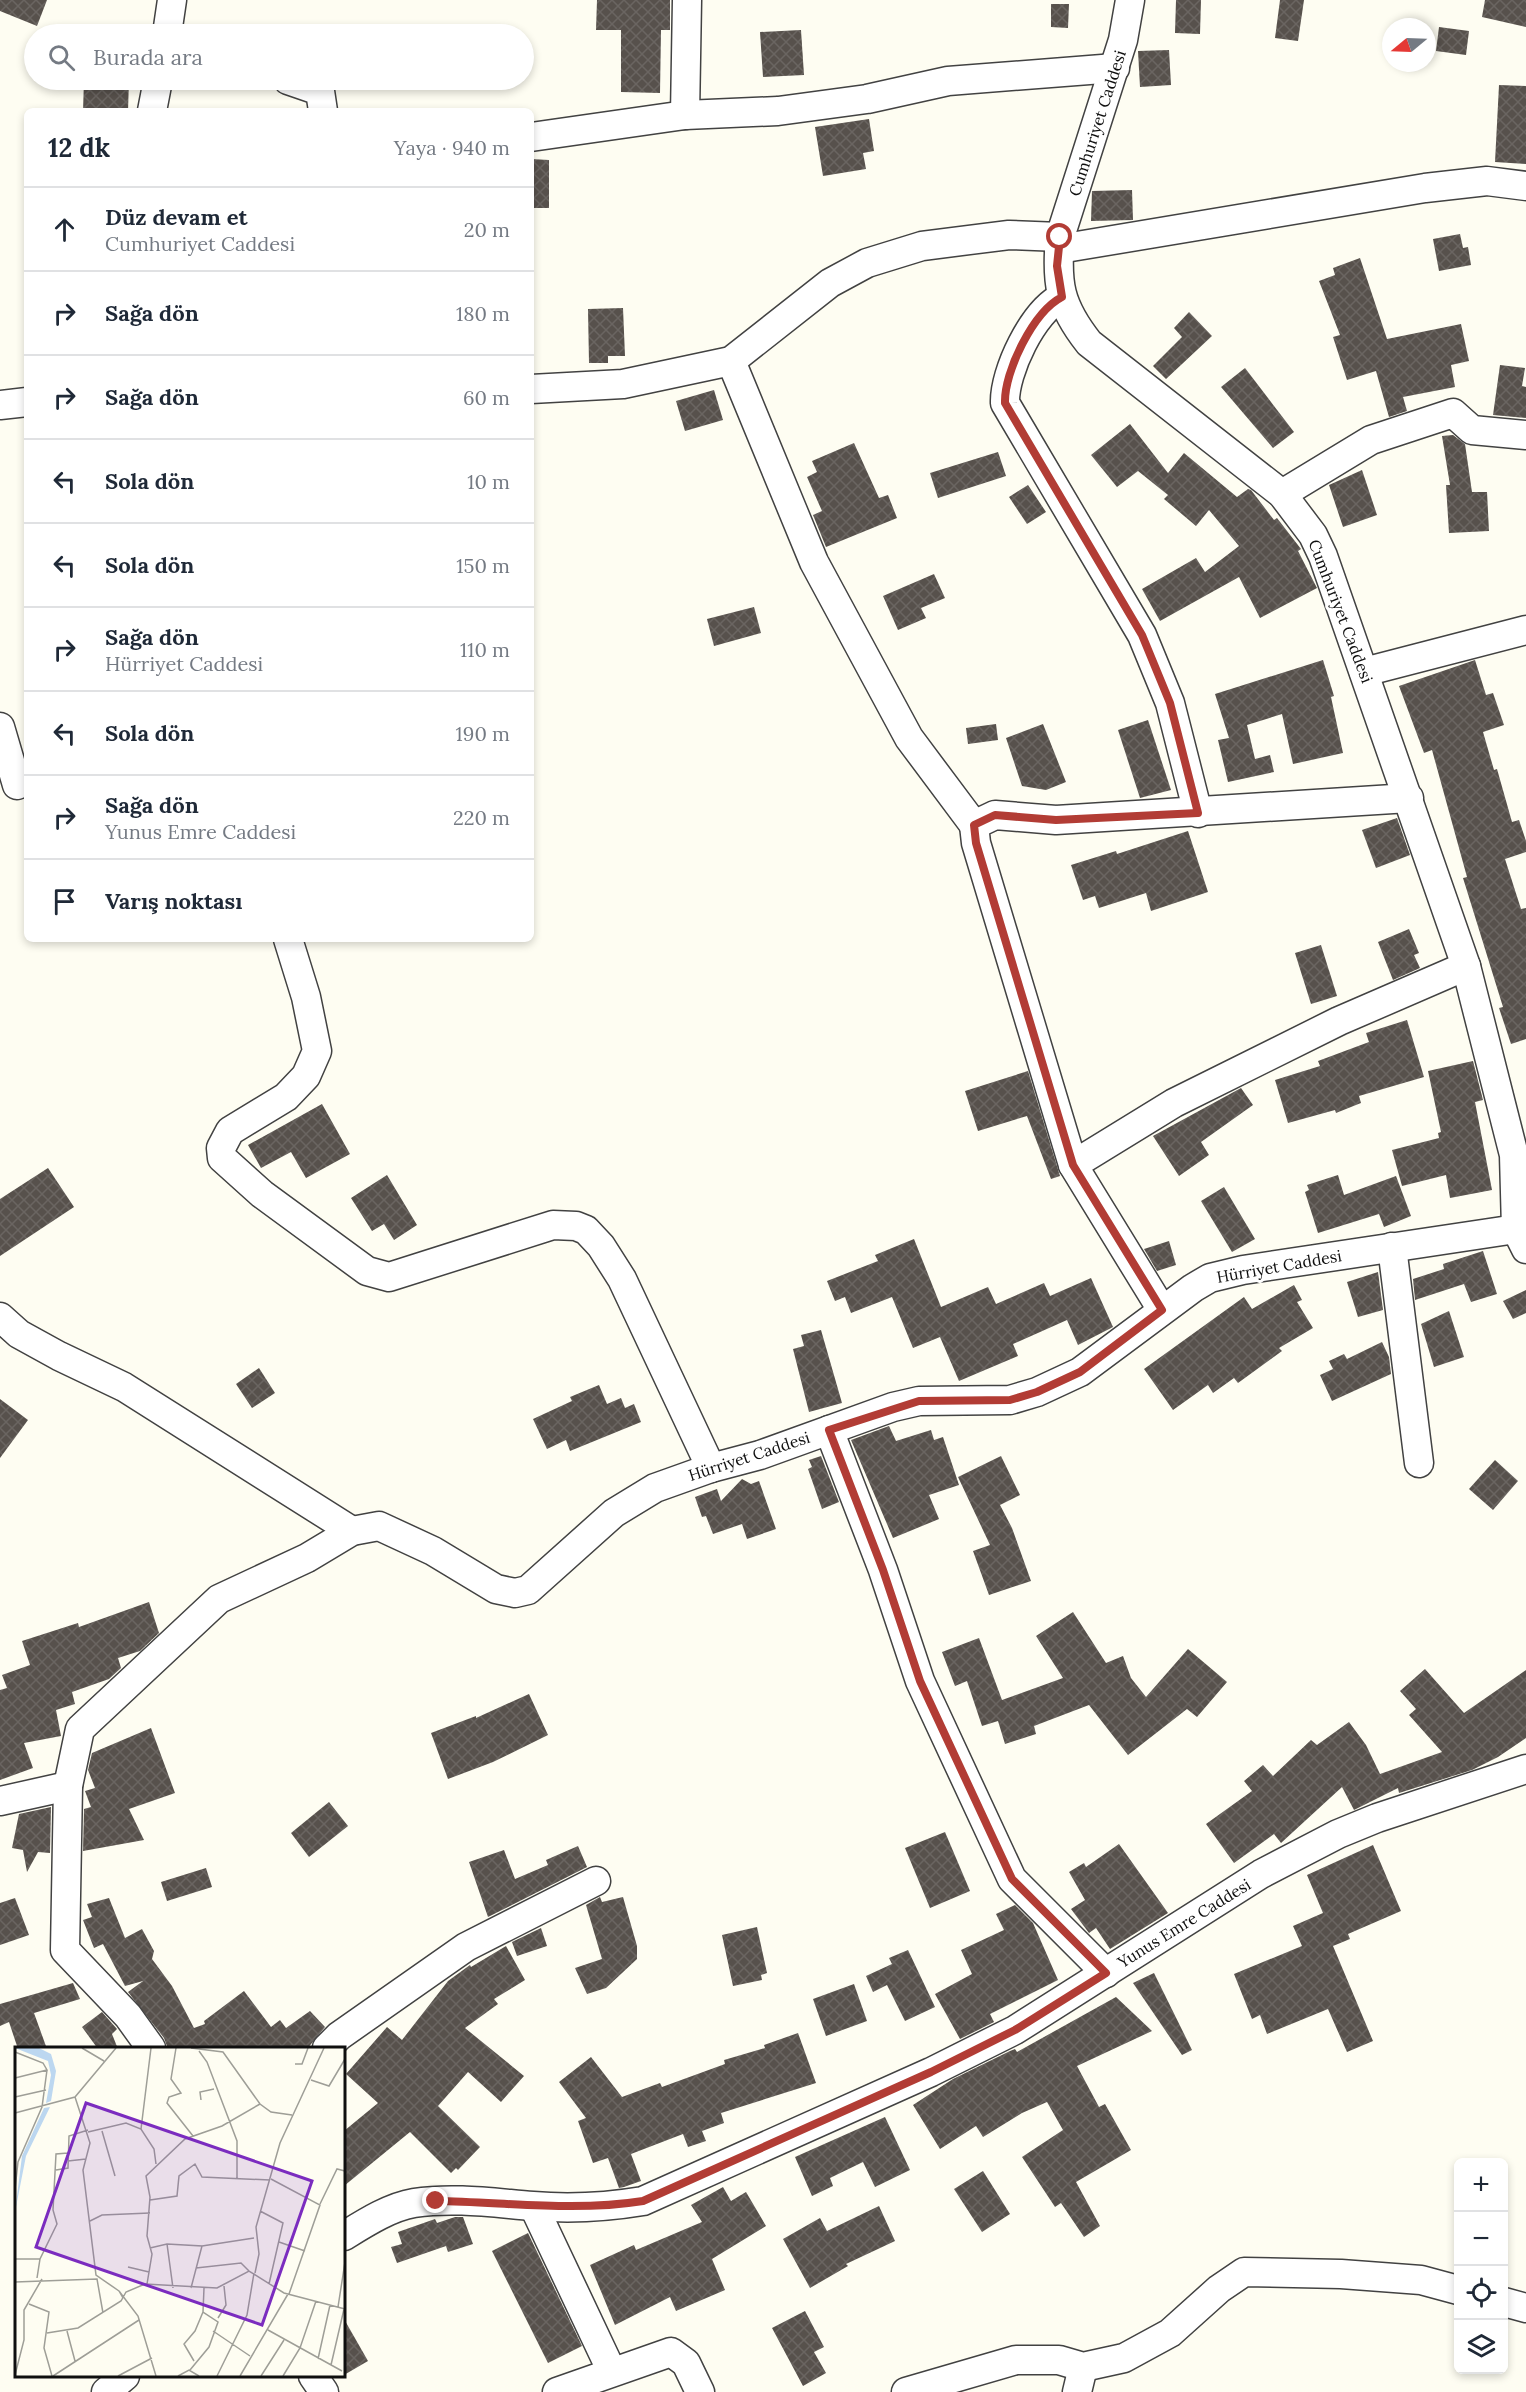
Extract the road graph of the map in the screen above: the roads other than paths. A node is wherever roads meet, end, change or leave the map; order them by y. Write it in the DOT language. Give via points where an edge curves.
graph roads {
  1 [pos="172,0"];
  2 [pos="687,0"];
  3 [pos="1130,0"];
  4 [pos="168,24"];
  5 [pos="1114,68"];
  6 [pos="156,90"];
  7 [pos="317,90"];
  8 [pos="153,108"];
  9 [pos="323,108"];
  10 [pos="685,115"];
  11 [pos="534,137"];
  12 [pos="1526,186"];
  13 [pos="1060,243"];
  14 [pos="1062,297"];
  15 [pos="731,361"];
  16 [pos="534,389"];
  17 [pos="24,402"];
  18 [pos="0,405"];
  19 [pos="1526,435"];
  20 [pos="1282,494"];
  21 [pos="1526,630"];
  22 [pos="1364,672"];
  23 [pos="0,727"];
  24 [pos="15,786"];
  25 [pos="1409,798"];
  26 [pos="1198,813"];
  27 [pos="974,825"];
  28 [pos="289,942"];
  29 [pos="1466,966"];
  30 [pos="1073,1165"];
  31 [pos="1521,1239"];
  32 [pos="1392,1247"];
  33 [pos="1162,1310"];
  34 [pos="0,1317"];
  35 [pos="829,1430"];
  36 [pos="1419,1463"];
  37 [pos="711,1468"];
  38 [pos="352,1531"];
  39 [pos="1526,1768"];
  40 [pos="68,1786"];
  41 [pos="0,1801"];
  42 [pos="596,1881"];
  43 [pos="1106,1973"];
  44 [pos="150,2047"];
  45 [pos="329,2047"];
  46 [pos="534,2206"];
  47 [pos="345,2235"];
  48 [pos="1454,2289"];
  49 [pos="1508,2303"];
  50 [pos="1526,2308"];
  51 [pos="612,2372"];
  52 [pos="124,2377"];
  53 [pos="314,2377"];
  54 [pos="1080,2380"];
  55 [pos="106,2392"];
  56 [pos="324,2392"];
  57 [pos="557,2392"];
  58 [pos="700,2392"];
  59 [pos="906,2392"];
  1 -- 4 [label="street"];
  2 -- 10 [label="street"];
  3 -- 5 [label="street, Cumhuriyet Caddesi"];
  5 -- 10 [label="street" via="948,81 867,99 778,111"];
  5 -- 13 [label="street, Cumhuriyet Caddesi"];
  6 -- 8 [label="street"];
  7 -- 9 [label="street"];
  10 -- 11 [label="street"];
  12 -- 13 [label="street" via="1487,181 1425,188"];
  13 -- 14 [label="street, Cumhuriyet Caddesi" via="1057,266"];
  13 -- 15 [label="street" via="1009,235 958,240 922,246 867,263 830,283"];
  14 -- 20 [label="street, Cumhuriyet Caddesi" via="1072,321 1089,343"];
  14 -- 26 [label="street" via="1044,311 1012,360 1005,403 1142,635 1173,712"];
  15 -- 16 [label="street" via="623,384"];
  15 -- 27 [label="street" via="814,562 909,738"];
  17 -- 18 [label="street"];
  19 -- 20 [label="street" via="1472,430 1453,413 1371,440"];
  20 -- 22 [label="street, Cumhuriyet Caddesi" via="1313,535 1323,556"];
  21 -- 22 [label="street"];
  22 -- 25 [label="street, Cumhuriyet Caddesi"];
  23 -- 24 [label="street"];
  25 -- 26 [label="street"];
  25 -- 29 [label="street, Cumhuriyet Caddesi"];
  26 -- 27 [label="street" via="1056,820 995,815"];
  27 -- 30 [label="street" via="976,843"];
  28 -- 37 [label="street" via="317,1051 306,1076 286,1097 231,1131 221,1148 222,1158 262,1194 367,1271 389,1277 553,1225 586,1230 622,1279"];
  29 -- 30 [label="street" via="1339,1021 1174,1103"];
  29 -- 31 [label="street, Cumhuriyet Caddesi" via="1514,1155"];
  30 -- 33 [label="street"];
  31 -- 32 [label="street, Hürriyet Caddesi"];
  32 -- 33 [label="street, Hürriyet Caddesi" via="1224,1273 1192,1288"];
  32 -- 36 [label="street"];
  33 -- 35 [label="street, Hürriyet Caddesi" via="1080,1372 1037,1392 1010,1400 919,1401"];
  34 -- 38 [label="street" via="19,1334 124,1387"];
  35 -- 37 [label="street, Hürriyet Caddesi"];
  35 -- 43 [label="street" via="883,1570 920,1681 1012,1879"];
  37 -- 38 [label="street, Hürriyet Caddesi" via="655,1488 634,1500 614,1513 528,1590 515,1593 496,1589 433,1551 379,1526"];
  38 -- 40 [label="street" via="307,1558 219,1599 80,1729"];
  39 -- 43 [label="street, Yunus Emre Caddesi" via="1338,1834 1261,1874"];
  40 -- 41 [label="street"];
  40 -- 44 [label="street" via="65,1950 128,2016"];
  42 -- 45 [label="street" via="466,1947"];
  43 -- 46 [label="street, Yunus Emre Caddesi" via="1015,2030 952,2062 643,2201 604,2206"];
  46 -- 47 [label="street, Yunus Emre Caddesi" via="496,2202 412,2204"];
  46 -- 51 [label="street"];
  48 -- 54 [label="street" via="1421,2280 1244,2272 1170,2333"];
  49 -- 50 [label="street"];
  51 -- 57 [label="street"];
  51 -- 58 [label="street" via="671,2352 686,2362"];
  52 -- 55 [label="street"];
  53 -- 56 [label="street"];
  54 -- 59 [label="street" via="1059,2360 1016,2360"];
}
